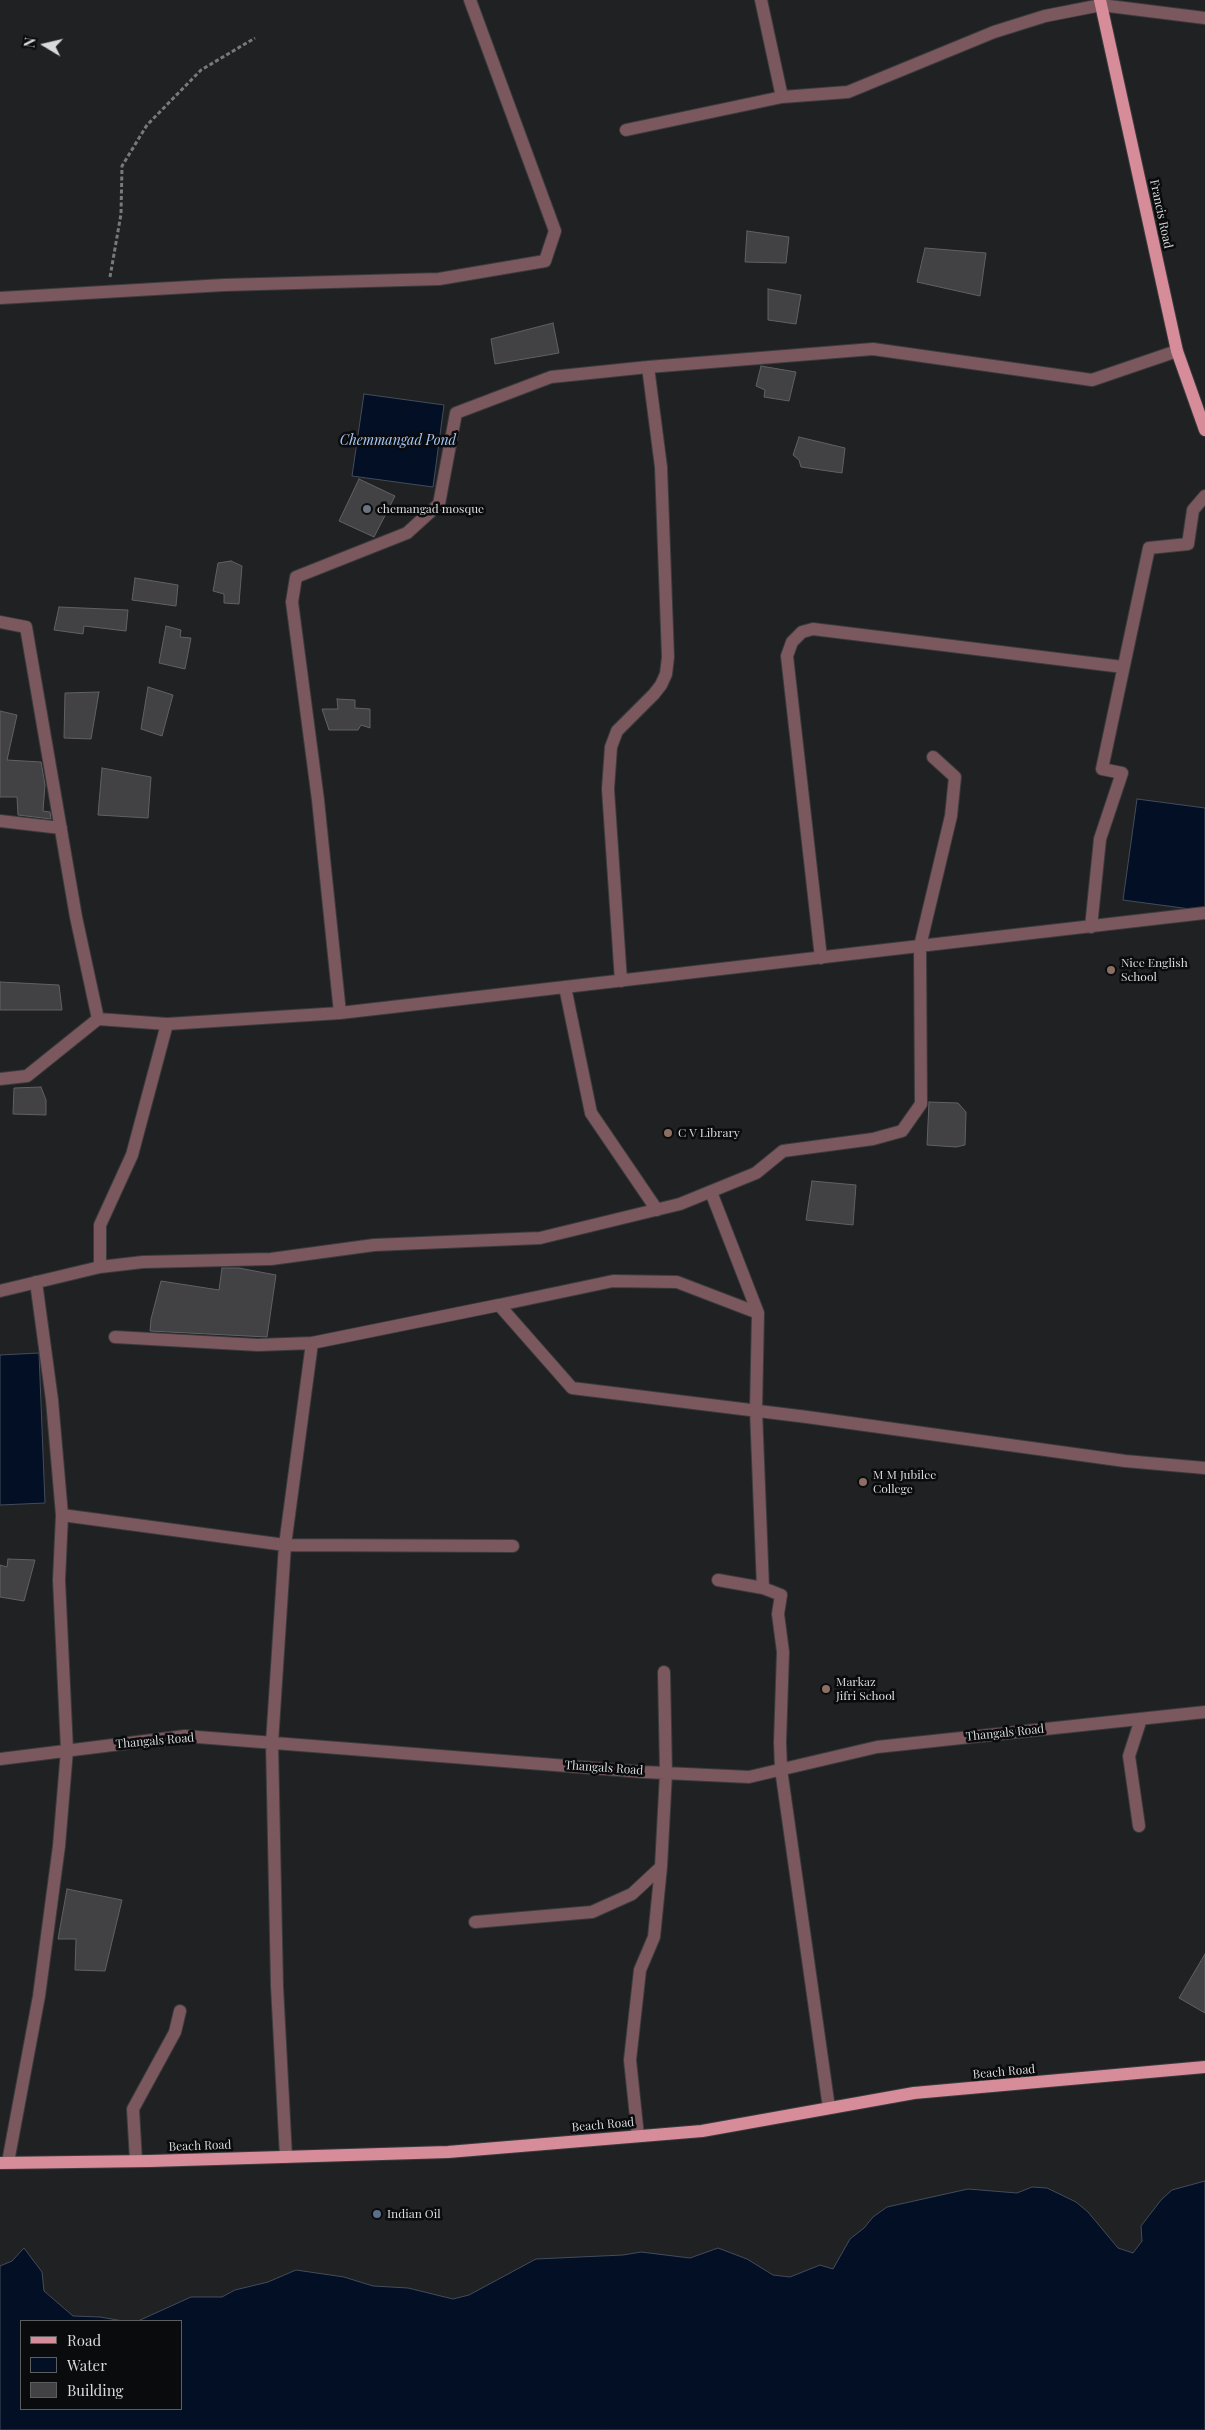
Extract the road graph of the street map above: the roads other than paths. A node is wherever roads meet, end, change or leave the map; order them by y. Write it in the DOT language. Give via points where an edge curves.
graph roads {
  1 [pos="470,0"];
  2 [pos="761,0"];
  3 [pos="1100,2"];
  4 [pos="1081,4"];
  5 [pos="1124,4"];
  6 [pos="1205,18"];
  7 [pos="782,96"];
  8 [pos="626,130"];
  9 [pos="0,298"];
  10 [pos="1177,351"];
  11 [pos="648,367"];
  12 [pos="1205,430"];
  13 [pos="1205,496"];
  14 [pos="0,622"];
  15 [pos="1124,667"];
  16 [pos="933,757"];
  17 [pos="0,822"];
  18 [pos="61,828"];
  19 [pos="1205,913"];
  20 [pos="1091,927"];
  21 [pos="920,946"];
  22 [pos="822,958"];
  23 [pos="621,981"];
  24 [pos="565,987"];
  25 [pos="340,1013"];
  26 [pos="98,1019"];
  27 [pos="167,1024"];
  28 [pos="0,1079"];
  29 [pos="711,1192"];
  30 [pos="657,1210"];
  31 [pos="100,1267"];
  32 [pos="36,1282"];
  33 [pos="0,1291"];
  34 [pos="499,1305"];
  35 [pos="758,1313"];
  36 [pos="115,1337"];
  37 [pos="312,1343"];
  38 [pos="756,1410"];
  39 [pos="1205,1468"];
  40 [pos="62,1515"];
  41 [pos="285,1545"];
  42 [pos="513,1546"];
  43 [pos="718,1580"];
  44 [pos="763,1588"];
  45 [pos="664,1672"];
  46 [pos="1205,1712"];
  47 [pos="1141,1719"];
  48 [pos="272,1743"];
  49 [pos="67,1750"];
  50 [pos="0,1758"];
  51 [pos="781,1769"];
  52 [pos="666,1773"];
  53 [pos="1139,1826"];
  54 [pos="662,1867"];
  55 [pos="475,1922"];
  56 [pos="180,2011"];
  57 [pos="1205,2067"];
  58 [pos="829,2108"];
  59 [pos="638,2136"];
  60 [pos="286,2157"];
  61 [pos="136,2161"];
  62 [pos="4,2162"];
  1 -- 9 [label="street" via="555,231 545,261 439,279 224,285"];
  2 -- 7 [label="street"];
  3 -- 4 [label="street"];
  3 -- 5 [label="street"];
  3 -- 10 [label="main road, Francis Road"];
  4 -- 7 [label="street" via="994,32 848,92"];
  5 -- 6 [label="street"];
  7 -- 8 [label="street"];
  10 -- 11 [label="street" via="1092,380 873,349"];
  10 -- 12 [label="main road, Francis Road"];
  11 -- 23 [label="street" via="661,467 668,657 661,685 617,731 610,747 608,789"];
  11 -- 25 [label="street" via="551,376 456,413 439,504 407,533 296,577 292,602 318,800"];
  13 -- 15 [label="street" via="1194,510 1188,544 1149,548"];
  14 -- 18 [label="street" via="26,627"];
  15 -- 20 [label="street" via="1102,769 1122,773 1100,839"];
  15 -- 22 [label="street" via="813,629 802,632 792,642 787,656"];
  16 -- 21 [label="street" via="955,777 951,816"];
  17 -- 18 [label="street"];
  18 -- 26 [label="street"];
  19 -- 20 [label="street"];
  20 -- 21 [label="street"];
  21 -- 22 [label="street"];
  21 -- 29 [label="street" via="921,1104 902,1131 783,1151 756,1173"];
  22 -- 23 [label="street"];
  23 -- 24 [label="street"];
  24 -- 25 [label="street"];
  24 -- 30 [label="street" via="591,1114"];
  25 -- 27 [label="street"];
  26 -- 27 [label="street"];
  26 -- 28 [label="street" via="27,1076"];
  27 -- 31 [label="street" via="132,1155 100,1225"];
  29 -- 30 [label="street"];
  29 -- 35 [label="street"];
  30 -- 31 [label="street" via="540,1238 374,1245 271,1259 143,1262"];
  31 -- 32 [label="street"];
  32 -- 33 [label="street"];
  32 -- 40 [label="street" via="52,1400"];
  34 -- 35 [label="street" via="613,1281 677,1282"];
  34 -- 37 [label="street"];
  34 -- 38 [label="street" via="572,1388"];
  35 -- 38 [label="street"];
  36 -- 37 [label="street" via="258,1344"];
  37 -- 41 [label="street"];
  38 -- 39 [label="street"];
  38 -- 44 [label="street"];
  40 -- 41 [label="street"];
  40 -- 49 [label="street" via="59,1580"];
  41 -- 42 [label="street"];
  41 -- 48 [label="street"];
  43 -- 44 [label="street"];
  44 -- 51 [label="street" via="781,1595 778,1614 783,1652"];
  45 -- 52 [label="street"];
  46 -- 47 [label="street, Thangals Road"];
  47 -- 51 [label="street, Thangals Road" via="877,1747"];
  47 -- 53 [label="street" via="1129,1756"];
  48 -- 49 [label="street, Thangals Road" via="186,1736"];
  48 -- 52 [label="street, Thangals Road"];
  48 -- 60 [label="street" via="277,1986"];
  49 -- 50 [label="street, Thangals Road"];
  49 -- 62 [label="street" via="59,1846 39,1996"];
  51 -- 52 [label="street, Thangals Road" via="749,1777"];
  51 -- 58 [label="street"];
  52 -- 54 [label="street"];
  54 -- 55 [label="street" via="632,1894 592,1912"];
  54 -- 59 [label="street" via="654,1937 640,1970 630,2060"];
  56 -- 61 [label="street" via="175,2032 133,2109"];
  57 -- 58 [label="main road, Beach Road" via="914,2093"];
  58 -- 59 [label="main road, Beach Road" via="702,2131"];
  59 -- 60 [label="main road, Beach Road" via="448,2152"];
  60 -- 61 [label="main road, Beach Road"];
  61 -- 62 [label="main road, Beach Road"];
}
